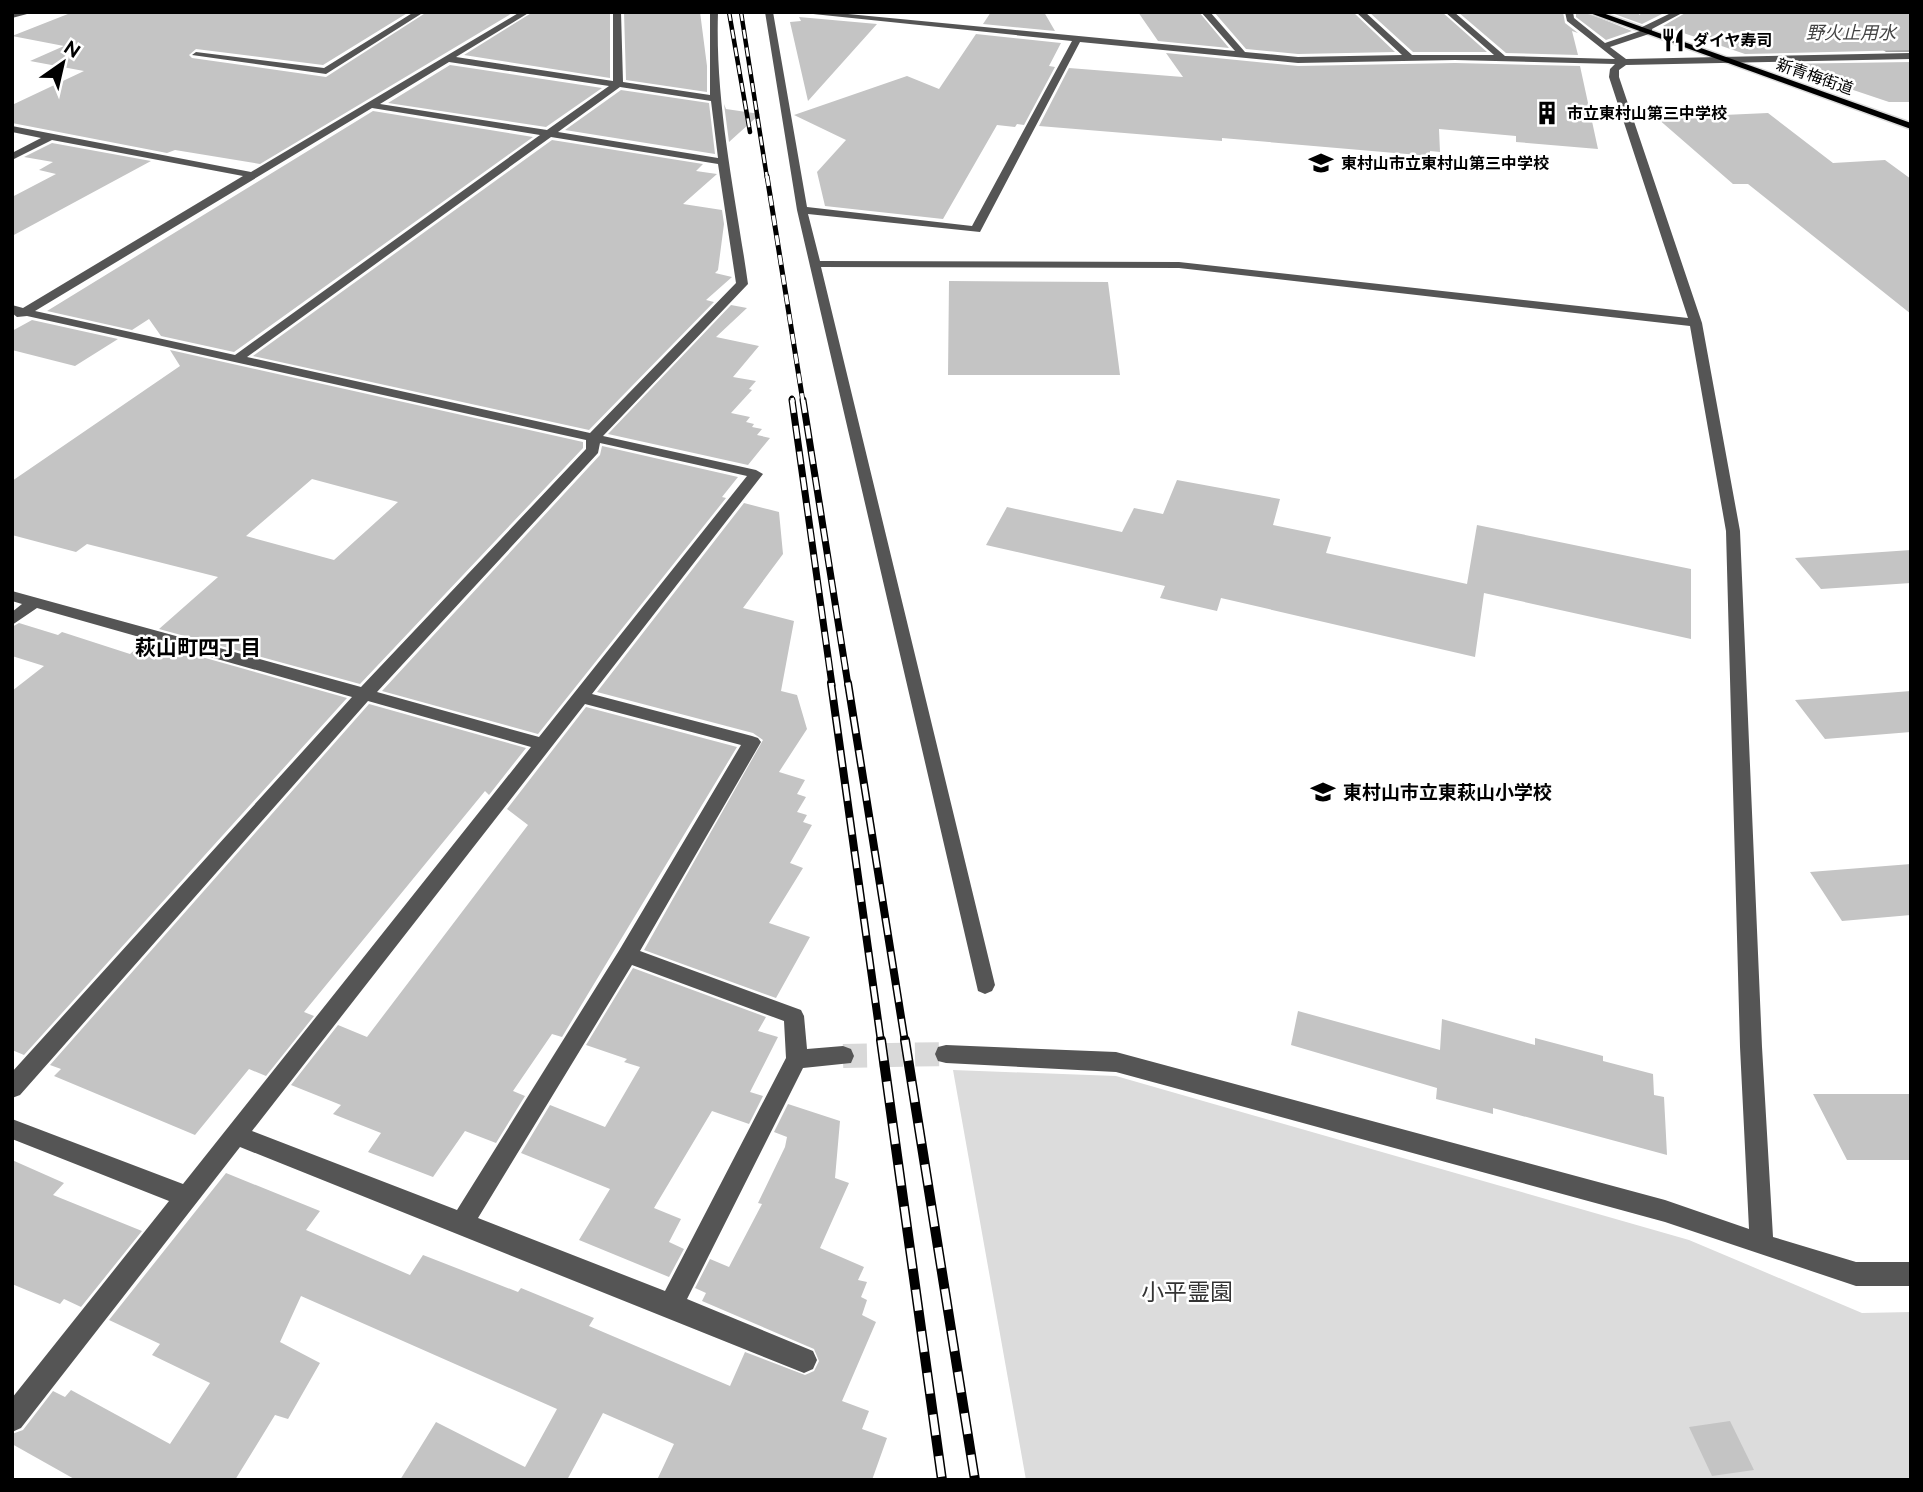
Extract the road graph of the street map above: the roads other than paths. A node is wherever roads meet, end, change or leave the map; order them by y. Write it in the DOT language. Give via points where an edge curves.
graph roads {
  1 [pos="24,12"];
  2 [pos="420,12"];
  3 [pos="526,12"];
  4 [pos="617,12"];
  5 [pos="714,12"];
  6 [pos="769,12"];
  7 [pos="798,12"];
  8 [pos="1205,12"];
  9 [pos="1360,12"];
  10 [pos="1449,12"];
  11 [pos="1569,12"];
  12 [pos="1591,12"];
  13 [pos="1680,12"];
  14 [pos="849,15"];
  15 [pos="12,16"];
  16 [pos="1646,30"];
  17 [pos="1077,39"];
  18 [pos="1604,46"];
  19 [pos="195,55"];
  20 [pos="1242,55"];
  21 [pos="1911,56"];
  22 [pos="1409,57"];
  23 [pos="1501,57"];
  24 [pos="1717,58"];
  25 [pos="449,59"];
  26 [pos="1624,62"];
  27 [pos="618,84"];
  28 [pos="716,99"];
  29 [pos="371,105"];
  30 [pos="1911,126"];
  31 [pos="12,129"];
  32 [pos="552,134"];
  33 [pos="52,136"];
  34 [pos="12,157"];
  35 [pos="724,162"];
  36 [pos="252,175"];
  37 [pos="802,210"];
  38 [pos="815,264"];
  39 [pos="16,313"];
  40 [pos="1696,323"];
  41 [pos="237,359"];
  42 [pos="593,438"];
  43 [pos="12,596"];
  44 [pos="35,603"];
  45 [pos="12,620"];
  46 [pos="363,696"];
  47 [pos="581,697"];
  48 [pos="543,744"];
  49 [pos="626,956"];
  50 [pos="985,985"];
  51 [pos="946,1054"];
  52 [pos="843,1056"];
  53 [pos="797,1059"];
  54 [pos="12,1088"];
  55 [pos="12,1129"];
  56 [pos="236,1135"];
  57 [pos="187,1197"];
  58 [pos="461,1224"];
  59 [pos="1762,1245"];
  60 [pos="1911,1274"];
  61 [pos="671,1305"];
  62 [pos="804,1360"];
  63 [pos="12,1419"];
  1 -- 15 [label="street"];
  2 -- 19 [label="street" via="326,71"];
  3 -- 25 [label="street"];
  4 -- 27 [label="street"];
  5 -- 28 [label="street"];
  6 -- 37 [label="street"];
  7 -- 14 [label="street"];
  8 -- 20 [label="street"];
  9 -- 22 [label="street"];
  10 -- 23 [label="street"];
  11 -- 18 [label="street" via="1570,19"];
  12 -- 16 [label="main road, 新青梅街道"];
  13 -- 16 [label="street"];
  14 -- 17 [label="street"];
  16 -- 18 [label="street"];
  16 -- 24 [label="main road, 新青梅街道"];
  17 -- 20 [label="street"];
  17 -- 37 [label="street" via="976,230"];
  18 -- 26 [label="street"];
  20 -- 22 [label="street" via="1333,61"];
  21 -- 24 [label="street"];
  22 -- 23 [label="street"];
  23 -- 26 [label="street"];
  24 -- 26 [label="street"];
  24 -- 30 [label="main road, 新青梅街道"];
  25 -- 27 [label="street"];
  25 -- 29 [label="street"];
  26 -- 40 [label="street" via="1615,69 1614,77"];
  27 -- 28 [label="street"];
  27 -- 32 [label="street"];
  28 -- 35 [label="street"];
  29 -- 32 [label="street"];
  29 -- 36 [label="street"];
  31 -- 33 [label="street"];
  32 -- 35 [label="street"];
  32 -- 41 [label="street"];
  33 -- 34 [label="street"];
  33 -- 36 [label="street"];
  35 -- 42 [label="street" via="742,284"];
  36 -- 39 [label="street"];
  37 -- 38 [label="street"];
  38 -- 40 [label="street" via="1179,265"];
  38 -- 50 [label="street"];
  39 -- 41 [label="street"];
  40 -- 59 [label="street" via="1733,531"];
  41 -- 42 [label="street"];
  42 -- 46 [label="street" via="593,450"];
  42 -- 47 [label="street" via="755,474"];
  43 -- 44 [label="street"];
  44 -- 45 [label="street"];
  44 -- 46 [label="street"];
  46 -- 48 [label="street"];
  46 -- 54 [label="street"];
  47 -- 48 [label="street"];
  47 -- 49 [label="street" via="752,743"];
  48 -- 56 [label="street"];
  49 -- 53 [label="street" via="794,1016"];
  49 -- 58 [label="street"];
  51 -- 59 [label="street" via="1116,1062 1665,1211"];
  52 -- 53 [label="street"];
  53 -- 61 [label="street"];
  55 -- 57 [label="street"];
  56 -- 57 [label="street"];
  56 -- 58 [label="street"];
  57 -- 63 [label="street"];
  58 -- 61 [label="street"];
  59 -- 60 [label="street" via="1856,1274"];
  61 -- 62 [label="street"];
}
